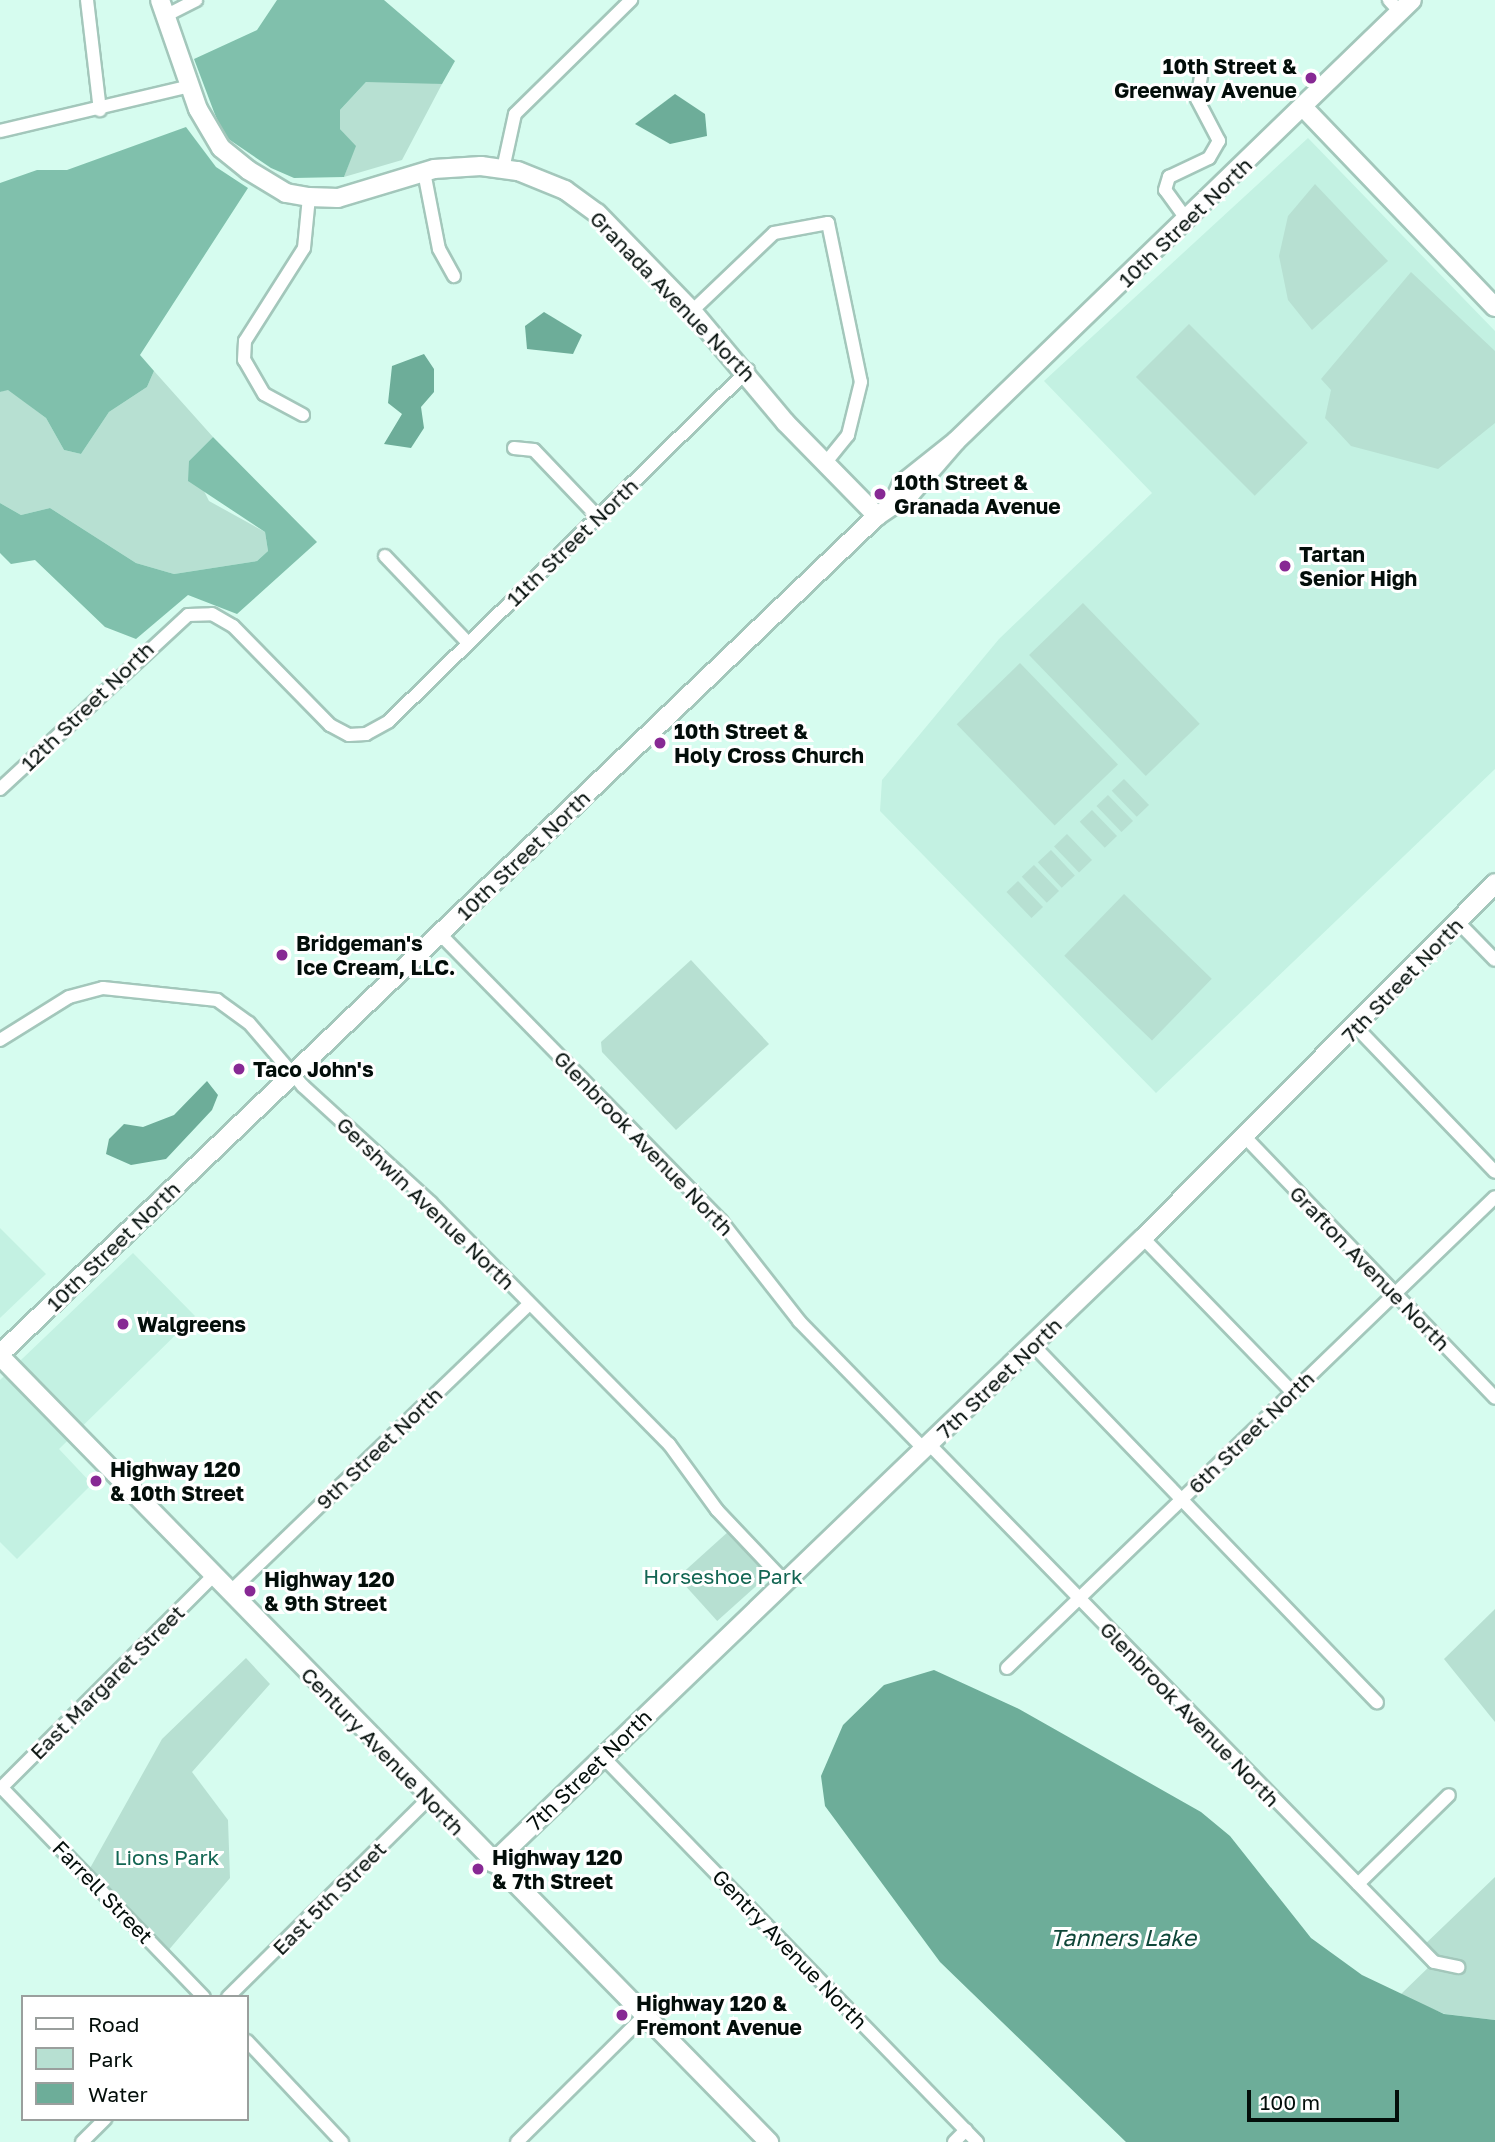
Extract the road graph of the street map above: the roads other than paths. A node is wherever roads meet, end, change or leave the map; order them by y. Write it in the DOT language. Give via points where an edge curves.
graph roads {
  1 [pos="87,0"];
  2 [pos="195,0"];
  3 [pos="631,0"];
  4 [pos="1405,3"];
  5 [pos="162,8"];
  6 [pos="1202,71"];
  7 [pos="190,86"];
  8 [pos="1303,107"];
  9 [pos="100,110"];
  10 [pos="0,131"];
  11 [pos="503,169"];
  12 [pos="424,172"];
  13 [pos="309,197"];
  14 [pos="1187,220"];
  15 [pos="454,276"];
  16 [pos="1495,307"];
  17 [pos="692,312"];
  18 [pos="748,370"];
  19 [pos="303,415"];
  20 [pos="514,448"];
  21 [pos="825,463"];
  22 [pos="597,516"];
  23 [pos="877,516"];
  24 [pos="385,556"];
  25 [pos="175,624"];
  26 [pos="468,643"];
  27 [pos="0,789"];
  28 [pos="1495,883"];
  29 [pos="1457,921"];
  30 [pos="440,934"];
  31 [pos="1495,960"];
  32 [pos="1357,1028"];
  33 [pos="0,1040"];
  34 [pos="294,1074"];
  35 [pos="1245,1138"];
  36 [pos="1495,1172"];
  37 [pos="1495,1197"];
  38 [pos="1143,1238"];
  39 [pos="1396,1294"];
  40 [pos="529,1304"];
  41 [pos="1033,1345"];
  42 [pos="0,1355"];
  43 [pos="1293,1393"];
  44 [pos="1495,1398"];
  45 [pos="928,1448"];
  46 [pos="1181,1499"];
  47 [pos="213,1576"];
  48 [pos="786,1583"];
  49 [pos="229,1593"];
  50 [pos="1078,1600"];
  51 [pos="1007,1668"];
  52 [pos="1377,1702"];
  53 [pos="603,1757"];
  54 [pos="1,1788"];
  55 [pos="1449,1795"];
  56 [pos="429,1798"];
  57 [pos="493,1863"];
  58 [pos="1358,1884"];
  59 [pos="1458,1967"];
  60 [pos="202,1995"];
  61 [pos="230,1995"];
  62 [pos="644,2016"];
  63 [pos="248,2042"];
  64 [pos="103,2121"];
  65 [pos="966,2130"];
  66 [pos="82,2142"];
  67 [pos="342,2142"];
  68 [pos="517,2142"];
  69 [pos="769,2142"];
  70 [pos="954,2142"];
  71 [pos="977,2142"];
  1 -- 9 [label="street"];
  2 -- 5 [label="street"];
  3 -- 11 [label="street" via="516,114"];
  4 -- 8 [label="main road, 10th Street North"];
  5 -- 7 [label="main road, Granada Avenue North"];
  6 -- 14 [label="street" via="1197,99 1219,141 1209,159 1169,177 1165,190"];
  7 -- 9 [label="street"];
  7 -- 13 [label="main road, Granada Avenue North" via="220,148 286,193"];
  8 -- 14 [label="main road, 10th Street North"];
  8 -- 16 [label="main road"];
  9 -- 10 [label="street"];
  11 -- 12 [label="main road, Granada Avenue North"];
  11 -- 17 [label="main road, Granada Avenue North" via="565,190 597,213"];
  12 -- 13 [label="main road, Granada Avenue North" via="338,198"];
  12 -- 15 [label="street" via="439,249"];
  13 -- 19 [label="street" via="304,248 246,341 244,360 264,394"];
  14 -- 23 [label="main road, 10th Street North" via="956,441 902,484 895,500"];
  17 -- 18 [label="main road, Granada Avenue North"];
  17 -- 21 [label="street" via="774,233 828,223 861,382 848,435"];
  18 -- 21 [label="main road, Granada Avenue North"];
  18 -- 22 [label="street, 11th Street North"];
  20 -- 22 [label="street" via="534,450"];
  21 -- 23 [label="main road, Granada Avenue North"];
  22 -- 26 [label="street, 11th Street North"];
  23 -- 30 [label="main road, 10th Street North"];
  24 -- 26 [label="street"];
  25 -- 26 [label="street, 11th Street North" via="212,614 233,626 330,725 349,735 366,734 397,714"];
  25 -- 27 [label="street, 12th Street North"];
  28 -- 29 [label="main road, 7th Street North"];
  29 -- 31 [label="street"];
  29 -- 32 [label="main road, 7th Street North"];
  30 -- 34 [label="main road, 10th Street North"];
  30 -- 45 [label="street, Glenbrook Avenue North" via="721,1221 799,1321"];
  32 -- 35 [label="main road, 7th Street North"];
  32 -- 36 [label="street"];
  33 -- 34 [label="street, Gershwin Avenue North" via="69,997 103,988 193,995 217,1000 249,1023"];
  34 -- 40 [label="street, Gershwin Avenue North"];
  34 -- 42 [label="main road, 10th Street North"];
  35 -- 38 [label="main road, 7th Street North"];
  35 -- 39 [label="street, Grafton Avenue North"];
  37 -- 39 [label="street, 6th Street North"];
  38 -- 41 [label="main road, 7th Street North"];
  38 -- 43 [label="street"];
  39 -- 43 [label="street, 6th Street North"];
  39 -- 44 [label="street, Grafton Avenue North"];
  40 -- 48 [label="street, Gershwin Avenue North" via="669,1444 717,1510"];
  40 -- 49 [label="street, 9th Street North"];
  41 -- 45 [label="main road, 7th Street North"];
  41 -- 46 [label="street"];
  42 -- 47 [label="main road, Century Avenue North"];
  43 -- 46 [label="street, 6th Street North"];
  45 -- 48 [label="main road, 7th Street North"];
  45 -- 50 [label="street, Glenbrook Avenue North"];
  46 -- 50 [label="street, 6th Street North"];
  46 -- 52 [label="street"];
  47 -- 49 [label="main road, Century Avenue North"];
  47 -- 54 [label="street, East Margaret Street"];
  48 -- 53 [label="main road, 7th Street North"];
  49 -- 56 [label="main road, Century Avenue North"];
  50 -- 51 [label="street, 6th Street North"];
  50 -- 58 [label="street, Glenbrook Avenue North"];
  53 -- 57 [label="main road, 7th Street North"];
  53 -- 65 [label="street, Gentry Avenue North"];
  54 -- 60 [label="street, Farrell Street"];
  55 -- 58 [label="street"];
  56 -- 57 [label="main road, Century Avenue North"];
  56 -- 61 [label="street, East 5th Street"];
  57 -- 62 [label="main road, Century Avenue North"];
  58 -- 59 [label="street, Glenbrook Avenue North" via="1437,1964"];
  62 -- 68 [label="street"];
  62 -- 69 [label="main road, Century Avenue North"];
  63 -- 67 [label="street"];
  64 -- 66 [label="street"];
  65 -- 70 [label="street"];
  65 -- 71 [label="street, Gentry Avenue North"];
}
